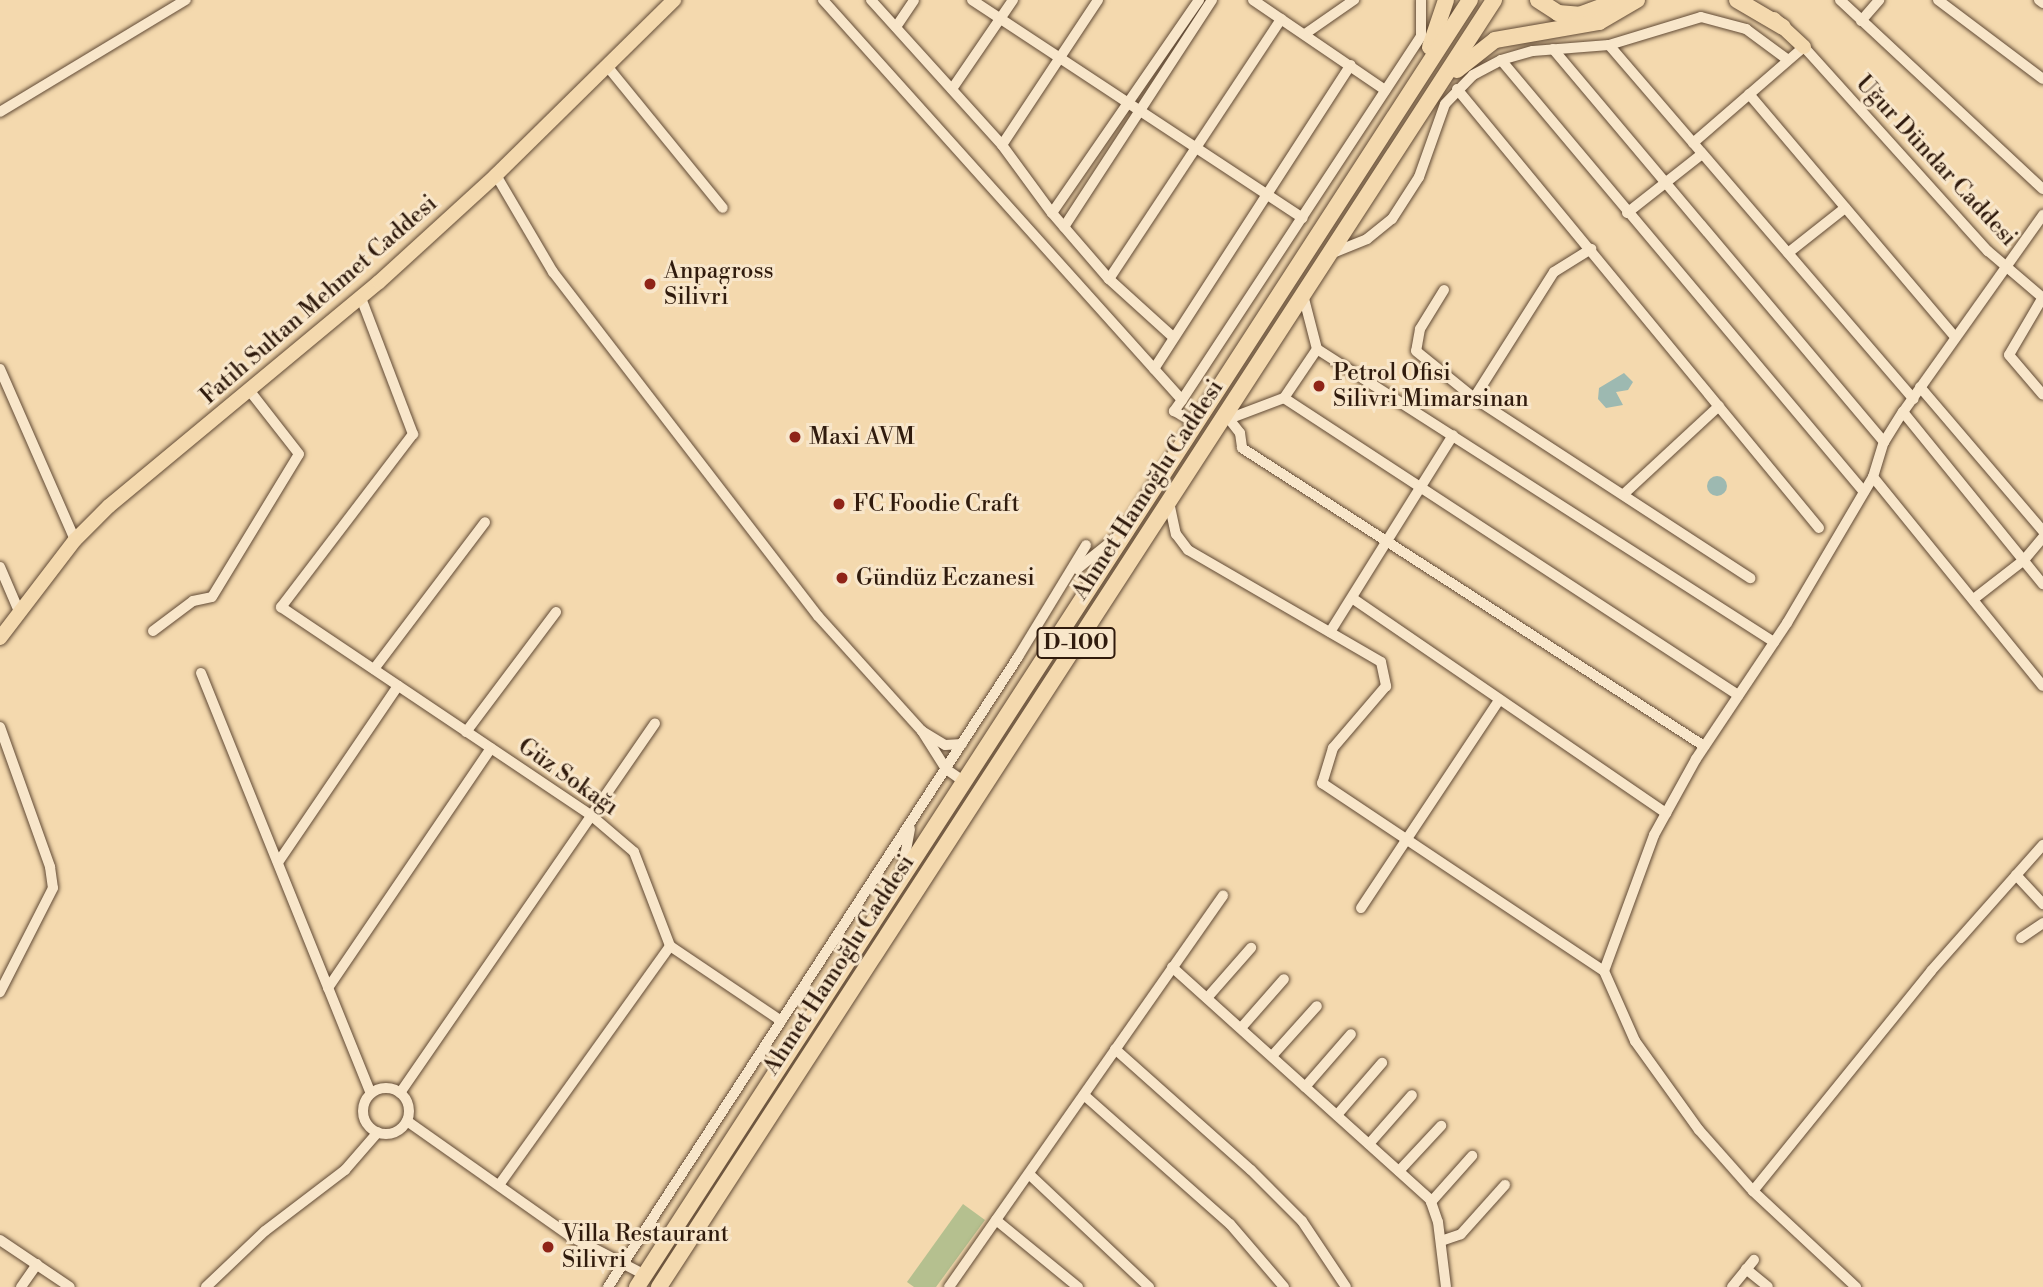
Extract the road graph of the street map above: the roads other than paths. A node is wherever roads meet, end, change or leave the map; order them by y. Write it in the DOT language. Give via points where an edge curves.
graph roads {
  1 [pos="186,0"];
  2 [pos="674,0"];
  3 [pos="822,0"];
  4 [pos="871,0"];
  5 [pos="914,0"];
  6 [pos="972,0"];
  7 [pos="1013,0"];
  8 [pos="1098,0"];
  9 [pos="1199,0"];
  10 [pos="1212,0"];
  11 [pos="1253,0"];
  12 [pos="1354,0"];
  13 [pos="1420,0"];
  14 [pos="1446,0"];
  15 [pos="1470,0"];
  16 [pos="1494,0"];
  17 [pos="1538,0"];
  18 [pos="1646,0"];
  19 [pos="1737,0"];
  20 [pos="1752,0"];
  21 [pos="1840,0"];
  22 [pos="1879,0"];
  23 [pos="1938,0"];
  24 [pos="1628,3"];
  25 [pos="1001,18"];
  26 [pos="1281,19"];
  27 [pos="1861,21"];
  28 [pos="896,27"];
  29 [pos="1783,27"];
  30 [pos="1305,34"];
  31 [pos="1609,46"];
  32 [pos="1804,47"];
  33 [pos="1553,49"];
  34 [pos="1060,57"];
  35 [pos="1502,60"];
  36 [pos="1788,60"];
  37 [pos="607,65"];
  38 [pos="1351,65"];
  39 [pos="2043,79"];
  40 [pos="952,89"];
  41 [pos="1457,89"];
  42 [pos="1385,90"];
  43 [pos="1749,94"];
  44 [pos="1405,99"];
  45 [pos="1130,102"];
  46 [pos="1143,111"];
  47 [pos="0,112"];
  48 [pos="1413,124"];
  49 [pos="1693,143"];
  50 [pos="1002,145"];
  51 [pos="1199,149"];
  52 [pos="1702,154"];
  53 [pos="496,176"];
  54 [pos="1666,183"];
  55 [pos="2043,189"];
  56 [pos="1266,194"];
  57 [pos="723,208"];
  58 [pos="1845,208"];
  59 [pos="1052,213"];
  60 [pos="1627,213"];
  61 [pos="2043,215"];
  62 [pos="1303,218"];
  63 [pos="1064,227"];
  64 [pos="1591,249"];
  65 [pos="1788,253"];
  66 [pos="1327,256"];
  67 [pos="2006,267"];
  68 [pos="1110,279"];
  69 [pos="1444,290"];
  70 [pos="1303,295"];
  71 [pos="2043,297"];
  72 [pos="361,298"];
  73 [pos="1173,337"];
  74 [pos="1955,337"];
  75 [pos="1317,349"];
  76 [pos="0,369"];
  77 [pos="1154,369"];
  78 [pos="1920,387"];
  79 [pos="249,390"];
  80 [pos="2043,395"];
  81 [pos="1284,398"];
  82 [pos="1474,398"];
  83 [pos="1913,399"];
  84 [pos="1182,400"];
  85 [pos="1719,406"];
  86 [pos="1903,412"];
  87 [pos="1224,421"];
  88 [pos="1196,423"];
  89 [pos="1453,435"];
  90 [pos="1884,442"];
  91 [pos="1872,477"];
  92 [pos="1420,487"];
  93 [pos="1864,492"];
  94 [pos="1625,493"];
  95 [pos="1169,502"];
  96 [pos="485,522"];
  97 [pos="1819,528"];
  98 [pos="1127,530"];
  99 [pos="2043,531"];
  100 [pos="2043,537"];
  101 [pos="75,540"];
  102 [pos="1388,540"];
  103 [pos="1086,545"];
  104 [pos="2024,560"];
  105 [pos="0,567"];
  106 [pos="1750,578"];
  107 [pos="2043,584"];
  108 [pos="1352,598"];
  109 [pos="1975,598"];
  110 [pos="1052,602"];
  111 [pos="18,609"];
  112 [pos="556,612"];
  113 [pos="153,631"];
  114 [pos="1330,632"];
  115 [pos="0,638"];
  116 [pos="1774,642"];
  117 [pos="374,670"];
  118 [pos="201,673"];
  119 [pos="398,686"];
  120 [pos="2043,686"];
  121 [pos="1738,695"];
  122 [pos="1499,700"];
  123 [pos="655,724"];
  124 [pos="0,727"];
  125 [pos="922,731"];
  126 [pos="466,732"];
  127 [pos="961,744"];
  128 [pos="1704,746"];
  129 [pos="491,748"];
  130 [pos="946,769"];
  131 [pos="962,780"];
  132 [pos="1666,813"];
  133 [pos="593,817"];
  134 [pos="911,823"];
  135 [pos="1406,839"];
  136 [pos="2043,845"];
  137 [pos="279,861"];
  138 [pos="902,875"];
  139 [pos="2017,875"];
  140 [pos="1223,895"];
  141 [pos="2043,904"];
  142 [pos="1361,908"];
  143 [pos="2043,923"];
  144 [pos="2021,938"];
  145 [pos="670,946"];
  146 [pos="1251,948"];
  147 [pos="1172,967"];
  148 [pos="1604,971"];
  149 [pos="1284,979"];
  150 [pos="328,988"];
  151 [pos="0,992"];
  152 [pos="1207,998"];
  153 [pos="1317,1006"];
  154 [pos="781,1021"];
  155 [pos="1241,1028"];
  156 [pos="1350,1034"];
  157 [pos="1115,1049"];
  158 [pos="1272,1056"];
  159 [pos="1382,1063"];
  160 [pos="1305,1087"];
  161 [pos="371,1093"];
  162 [pos="400,1093"];
  163 [pos="1084,1095"];
  164 [pos="1412,1095"];
  165 [pos="1337,1115"];
  166 [pos="407,1121"];
  167 [pos="1441,1126"];
  168 [pos="377,1132"];
  169 [pos="1369,1144"];
  170 [pos="1472,1156"];
  171 [pos="1399,1171"];
  172 [pos="1029,1174"];
  173 [pos="499,1185"];
  174 [pos="1505,1185"];
  175 [pos="1753,1191"];
  176 [pos="1431,1202"];
  177 [pos="996,1220"];
  178 [pos="0,1240"];
  179 [pos="1441,1241"];
  180 [pos="683,1249"];
  181 [pos="37,1264"];
  182 [pos="623,1264"];
  183 [pos="641,1281"];
  184 [pos="21,1287"];
  185 [pos="70,1287"];
  186 [pos="206,1287"];
  187 [pos="608,1287"];
  188 [pos="659,1287"];
  189 [pos="668,1287"];
  190 [pos="949,1287"];
  191 [pos="1078,1287"];
  192 [pos="1149,1287"];
  193 [pos="1284,1287"];
  194 [pos="1346,1287"];
  195 [pos="1446,1287"];
  196 [pos="1732,1287"];
  197 [pos="1768,1287"];
  198 [pos="1856,1287"];
  1 -- 47 [label="street"];
  2 -- 37 [label="main road, Fatih Sultan Mehmet Caddesi"];
  3 -- 77 [label="street"];
  4 -- 28 [label="street"];
  5 -- 28 [label="street"];
  6 -- 25 [label="street"];
  7 -- 25 [label="street"];
  8 -- 34 [label="street"];
  9 -- 45 [label="street"];
  10 -- 46 [label="street"];
  11 -- 26 [label="street"];
  12 -- 30 [label="street"];
  13 -- 42 [label="street" via="1421,36"];
  14 -- 44 [label="highway" via="1440,24"];
  15 -- 44 [label="highway, Ahmet Hamoğlu Caddesi / D-100"];
  16 -- 48 [label="highway, Ahmet Hamoğlu Caddesi / D-100"];
  17 -- 24 [label="highway" via="1558,13 1579,15"];
  18 -- 24 [label="highway"];
  19 -- 29 [label="highway"];
  20 -- 29 [label="main road"];
  21 -- 27 [label="street"];
  22 -- 27 [label="street"];
  23 -- 39 [label="street"];
  24 -- 48 [label="highway" via="1599,22 1510,35 1483,46"];
  25 -- 34 [label="street"];
  25 -- 40 [label="street"];
  26 -- 30 [label="street"];
  26 -- 51 [label="street"];
  27 -- 55 [label="street"];
  28 -- 40 [label="street"];
  29 -- 32 [label="main road"];
  30 -- 38 [label="street"];
  31 -- 33 [label="street"];
  31 -- 36 [label="street" via="1701,17 1746,29"];
  31 -- 49 [label="street"];
  32 -- 36 [label="street"];
  32 -- 67 [label="street, Uğur Dündar Caddesi"];
  33 -- 35 [label="street"];
  33 -- 54 [label="street"];
  34 -- 45 [label="street"];
  34 -- 50 [label="street"];
  35 -- 41 [label="street"];
  35 -- 60 [label="street"];
  36 -- 43 [label="street"];
  37 -- 53 [label="main road, Fatih Sultan Mehmet Caddesi"];
  37 -- 57 [label="street"];
  38 -- 42 [label="street"];
  38 -- 56 [label="street"];
  40 -- 50 [label="street"];
  41 -- 64 [label="street"];
  41 -- 66 [label="street" via="1437,118 1419,177 1402,206 1380,230"];
  42 -- 62 [label="street"];
  43 -- 49 [label="street"];
  43 -- 58 [label="street"];
  44 -- 88 [label="highway, Ahmet Hamoğlu Caddesi / D-100"];
  45 -- 46 [label="street"];
  45 -- 59 [label="street"];
  46 -- 51 [label="street"];
  46 -- 63 [label="street"];
  48 -- 66 [label="highway, Ahmet Hamoğlu Caddesi / D-100"];
  49 -- 52 [label="street"];
  50 -- 59 [label="street"];
  51 -- 56 [label="street"];
  51 -- 68 [label="street"];
  52 -- 54 [label="street"];
  52 -- 65 [label="street"];
  53 -- 72 [label="main road, Fatih Sultan Mehmet Caddesi"];
  53 -- 125 [label="street" via="553,272 818,616"];
  54 -- 60 [label="street"];
  54 -- 90 [label="street"];
  56 -- 62 [label="street"];
  56 -- 73 [label="street"];
  58 -- 65 [label="street"];
  58 -- 74 [label="street"];
  59 -- 63 [label="street"];
  60 -- 93 [label="street"];
  61 -- 67 [label="street"];
  62 -- 84 [label="street"];
  63 -- 68 [label="street"];
  64 -- 82 [label="street" via="1554,272"];
  64 -- 85 [label="street"];
  65 -- 83 [label="street"];
  66 -- 70 [label="highway, Ahmet Hamoğlu Caddesi / D-100"];
  67 -- 71 [label="street, Uğur Dündar Caddesi"];
  67 -- 74 [label="street"];
  68 -- 73 [label="street"];
  69 -- 82 [label="street" via="1420,329 1416,351"];
  70 -- 75 [label="street"];
  70 -- 87 [label="highway, Ahmet Hamoğlu Caddesi / D-100"];
  71 -- 80 [label="street" via="2009,355"];
  72 -- 79 [label="main road, Fatih Sultan Mehmet Caddesi"];
  72 -- 117 [label="street, Güz Sokağı" via="413,434 282,607"];
  73 -- 77 [label="street"];
  74 -- 78 [label="street"];
  75 -- 81 [label="street"];
  75 -- 89 [label="street"];
  76 -- 101 [label="street"];
  77 -- 84 [label="street"];
  78 -- 83 [label="street"];
  78 -- 99 [label="street"];
  79 -- 101 [label="main road, Fatih Sultan Mehmet Caddesi"];
  79 -- 113 [label="street" via="299,454 212,597 193,601"];
  81 -- 87 [label="street"];
  81 -- 92 [label="street"];
  82 -- 94 [label="street"];
  83 -- 86 [label="street"];
  84 -- 88 [label="street" via="1174,411"];
  85 -- 94 [label="street"];
  85 -- 97 [label="street"];
  86 -- 90 [label="street"];
  86 -- 104 [label="street"];
  87 -- 95 [label="highway, Ahmet Hamoğlu Caddesi / D-100"];
  87 -- 102 [label="street" via="1240,433 1242,448"];
  88 -- 98 [label="highway, Ahmet Hamoğlu Caddesi / D-100"];
  89 -- 92 [label="street"];
  89 -- 116 [label="street"];
  90 -- 91 [label="street"];
  91 -- 93 [label="street"];
  91 -- 109 [label="street"];
  92 -- 102 [label="street"];
  92 -- 121 [label="street"];
  93 -- 116 [label="street"];
  94 -- 106 [label="street"];
  95 -- 114 [label="street" via="1176,534 1188,550"];
  95 -- 180 [label="highway, Ahmet Hamoğlu Caddesi / D-100"];
  96 -- 117 [label="street"];
  98 -- 110 [label="street" via="1083,563"];
  98 -- 131 [label="highway, Ahmet Hamoğlu Caddesi / D-100"];
  100 -- 104 [label="street"];
  101 -- 111 [label="main road, Fatih Sultan Mehmet Caddesi"];
  102 -- 108 [label="street"];
  102 -- 128 [label="street"];
  103 -- 110 [label="street"];
  104 -- 107 [label="street"];
  104 -- 109 [label="street"];
  105 -- 111 [label="street"];
  108 -- 114 [label="street"];
  108 -- 122 [label="street"];
  109 -- 120 [label="street"];
  110 -- 127 [label="street"];
  111 -- 115 [label="main road, Fatih Sultan Mehmet Caddesi"];
  112 -- 126 [label="street"];
  114 -- 135 [label="street" via="1381,662 1386,687 1333,748 1322,783"];
  116 -- 121 [label="street"];
  117 -- 119 [label="street, Güz Sokağı"];
  118 -- 137 [label="street"];
  119 -- 126 [label="street, Güz Sokağı"];
  119 -- 137 [label="street"];
  121 -- 128 [label="street"];
  122 -- 132 [label="street"];
  122 -- 135 [label="street"];
  123 -- 133 [label="street"];
  124 -- 151 [label="street" via="50,867 53,888"];
  125 -- 127 [label="street" via="945,745"];
  125 -- 130 [label="street"];
  126 -- 129 [label="street, Güz Sokağı"];
  127 -- 130 [label="street"];
  128 -- 132 [label="street"];
  129 -- 133 [label="street, Güz Sokağı"];
  129 -- 150 [label="street"];
  130 -- 131 [label="street"];
  130 -- 134 [label="street"];
  131 -- 138 [label="highway, Ahmet Hamoğlu Caddesi / D-100"];
  132 -- 148 [label="street"];
  133 -- 145 [label="street, Güz Sokağı" via="634,852"];
  133 -- 162 [label="street"];
  134 -- 138 [label="street"];
  134 -- 154 [label="street"];
  135 -- 142 [label="street"];
  135 -- 148 [label="street"];
  136 -- 139 [label="street"];
  137 -- 150 [label="street"];
  138 -- 183 [label="highway, Ahmet Hamoğlu Caddesi / D-100"];
  139 -- 141 [label="street"];
  139 -- 175 [label="street" via="1931,971"];
  140 -- 147 [label="street"];
  143 -- 144 [label="street"];
  145 -- 154 [label="street"];
  145 -- 173 [label="street"];
  146 -- 152 [label="street"];
  147 -- 152 [label="street"];
  147 -- 157 [label="street"];
  148 -- 175 [label="street" via="1635,1041 1699,1130"];
  149 -- 155 [label="street"];
  150 -- 161 [label="street"];
  152 -- 155 [label="street"];
  153 -- 158 [label="street"];
  154 -- 182 [label="street"];
  155 -- 158 [label="street"];
  156 -- 160 [label="street"];
  157 -- 163 [label="street"];
  157 -- 194 [label="street" via="1302,1221"];
  158 -- 160 [label="street"];
  159 -- 165 [label="street"];
  160 -- 165 [label="street"];
  161 -- 162 [label="street" via="386,1088"];
  161 -- 168 [label="street" via="363,1115"];
  162 -- 166 [label="street" via="409,1106"];
  163 -- 172 [label="street"];
  163 -- 193 [label="street" via="1230,1224"];
  164 -- 169 [label="street"];
  165 -- 169 [label="street"];
  166 -- 168 [label="street" via="391,1133"];
  166 -- 173 [label="street"];
  167 -- 171 [label="street"];
  168 -- 186 [label="street" via="345,1170 265,1231"];
  169 -- 171 [label="street"];
  170 -- 176 [label="street"];
  171 -- 176 [label="street"];
  172 -- 177 [label="street"];
  172 -- 192 [label="street"];
  173 -- 182 [label="street" via="570,1236"];
  174 -- 179 [label="street" via="1461,1234"];
  175 -- 198 [label="street"];
  176 -- 179 [label="street"];
  177 -- 190 [label="street"];
  177 -- 191 [label="street"];
  178 -- 181 [label="street"];
  179 -- 195 [label="street"];
  180 -- 188 [label="highway, Ahmet Hamoğlu Caddesi / D-100"];
  180 -- 189 [label="highway"];
  181 -- 184 [label="street"];
  181 -- 185 [label="street"];
  182 -- 183 [label="street"];
  182 -- 187 [label="street"];
  196 -- 197 [label="street" via="1750,1265"];
}
